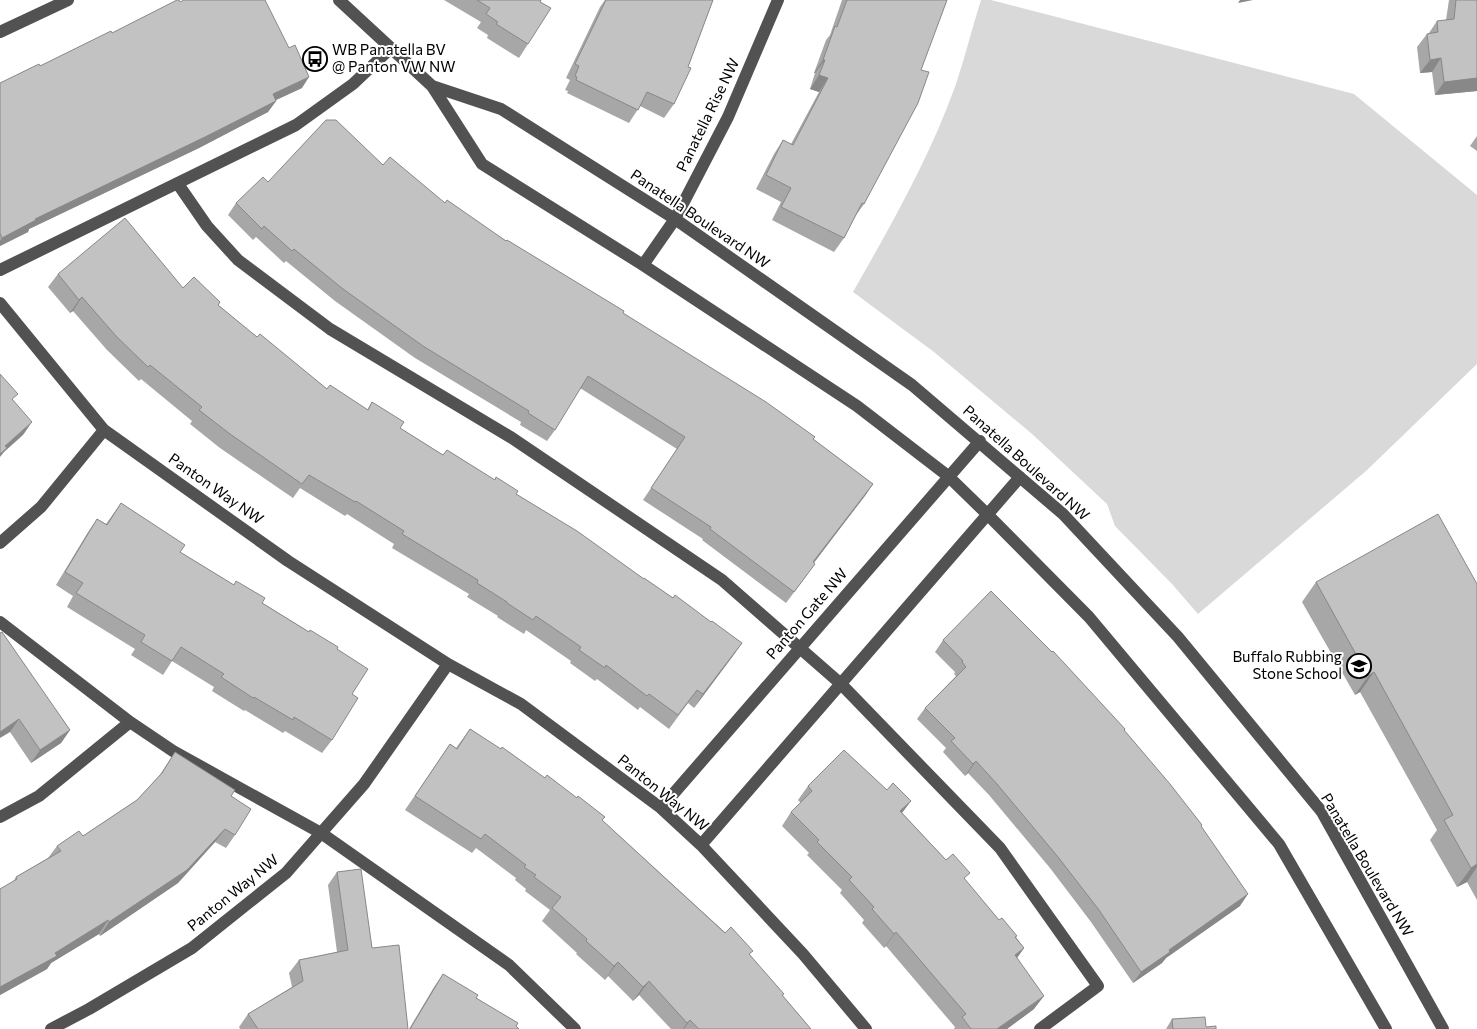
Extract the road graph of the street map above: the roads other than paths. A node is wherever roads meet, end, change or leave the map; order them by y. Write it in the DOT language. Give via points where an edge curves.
graph roads {
  1 [pos="68,0"];
  2 [pos="339,0"];
  3 [pos="778,0"];
  4 [pos="0,32"];
  5 [pos="391,48"];
  6 [pos="432,86"];
  7 [pos="178,184"];
  8 [pos="674,220"];
  9 [pos="643,265"];
  10 [pos="0,270"];
  11 [pos="0,303"];
  12 [pos="104,430"];
  13 [pos="980,441"];
  14 [pos="948,476"];
  15 [pos="1020,477"];
  16 [pos="987,514"];
  17 [pos="0,543"];
  18 [pos="0,622"];
  19 [pos="800,648"];
  20 [pos="448,664"];
  21 [pos="841,684"];
  22 [pos="130,722"];
  23 [pos="661,808"];
  24 [pos="0,817"];
  25 [pos="321,833"];
  26 [pos="701,844"];
  27 [pos="52,1029"];
  28 [pos="575,1029"];
  29 [pos="866,1029"];
  30 [pos="1040,1029"];
  31 [pos="1386,1029"];
  32 [pos="1443,1029"];
  1 -- 4 [label="street"];
  2 -- 5 [label="street, Panatella Boulevard NW"];
  3 -- 8 [label="street, Panatella Rise NW" via="728,117"];
  5 -- 6 [label="street, Panatella Boulevard NW"];
  5 -- 7 [label="street" via="353,84 296,125"];
  6 -- 8 [label="street, Panatella Boulevard NW" via="501,109"];
  6 -- 9 [label="street, Panatella Boulevard NW" via="482,164"];
  7 -- 10 [label="street"];
  7 -- 19 [label="street" via="207,226 238,260 330,329 512,438 722,580"];
  8 -- 9 [label="street, Panatella Rise NW"];
  8 -- 13 [label="street, Panatella Boulevard NW" via="912,384"];
  9 -- 14 [label="street, Panatella Boulevard NW" via="857,406"];
  11 -- 12 [label="street, Panton Way NW"];
  12 -- 17 [label="street" via="41,507"];
  12 -- 20 [label="street, Panton Way NW" via="288,561"];
  13 -- 14 [label="street, Panton Gate NW"];
  13 -- 15 [label="street, Panatella Boulevard NW"];
  14 -- 16 [label="street, Panatella Boulevard NW"];
  14 -- 19 [label="street, Panton Gate NW"];
  15 -- 16 [label="street"];
  15 -- 32 [label="street, Panatella Boulevard NW" via="1063,514 1178,637 1322,812"];
  16 -- 21 [label="street"];
  16 -- 31 [label="street, Panatella Boulevard NW" via="1089,618 1279,844"];
  18 -- 22 [label="street"];
  19 -- 21 [label="street"];
  19 -- 23 [label="street, Panton Gate NW"];
  20 -- 23 [label="street, Panton Way NW" via="521,704"];
  20 -- 25 [label="street, Panton Way NW" via="364,784"];
  21 -- 26 [label="street"];
  21 -- 30 [label="street" via="1000,848 1098,986"];
  22 -- 24 [label="street" via="40,796"];
  22 -- 25 [label="street" via="173,751"];
  23 -- 26 [label="street, Panton Way NW"];
  25 -- 27 [label="street, Panton Way NW" via="286,874 192,948"];
  25 -- 28 [label="street" via="509,965"];
  26 -- 29 [label="street, Panton Way NW" via="803,954"];
}
